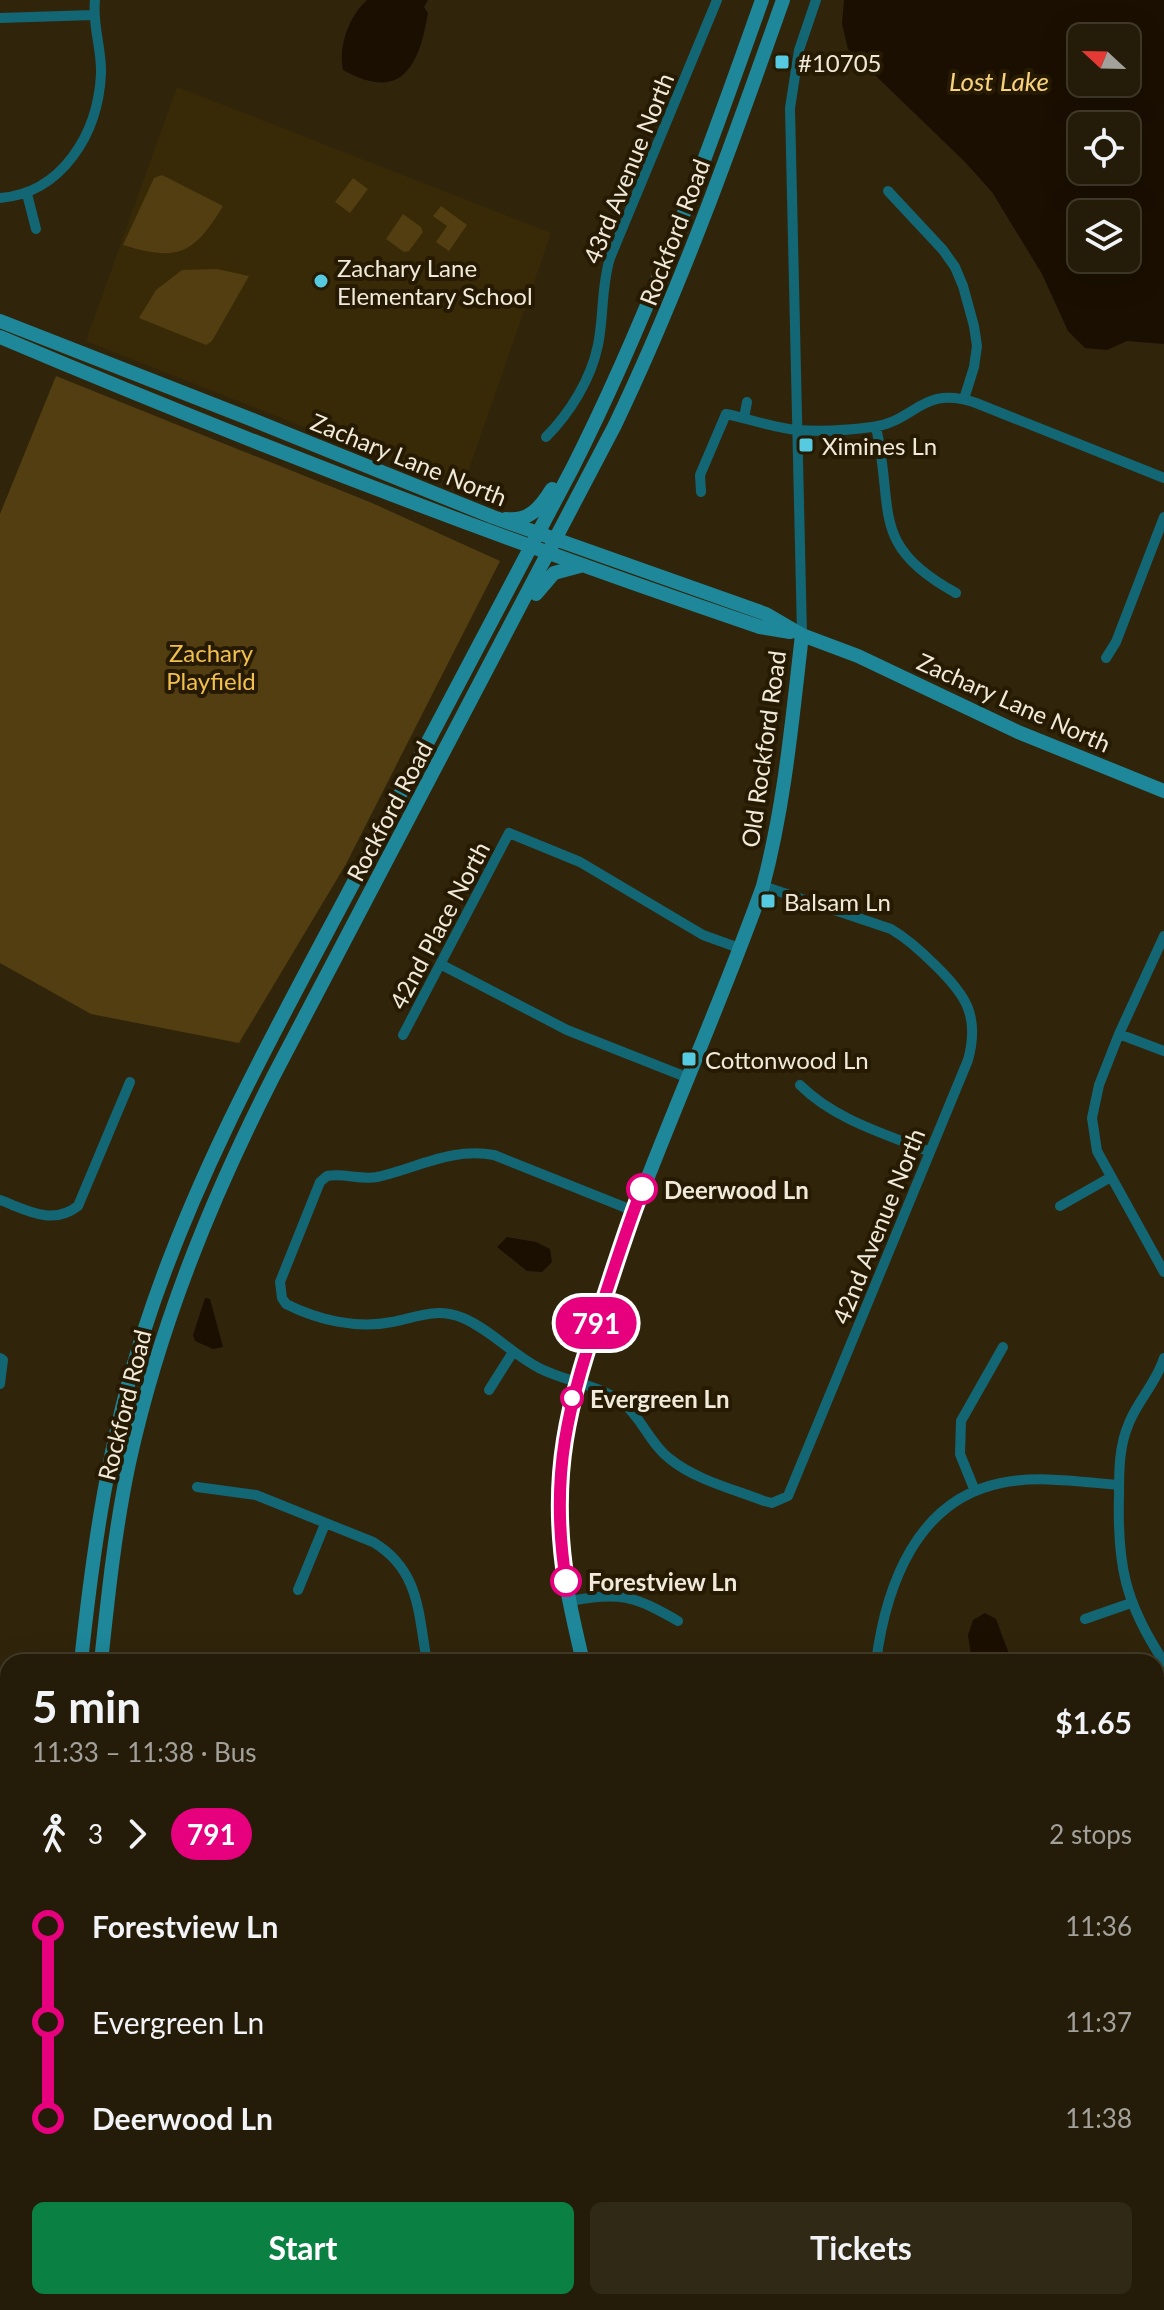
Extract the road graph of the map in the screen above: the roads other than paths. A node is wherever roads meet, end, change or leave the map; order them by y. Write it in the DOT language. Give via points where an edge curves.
graph roads {
  1 [pos="95,0"];
  2 [pos="717,0"];
  3 [pos="762,0"];
  4 [pos="783,0"];
  5 [pos="816,0"];
  6 [pos="93,15"];
  7 [pos="0,18"];
  8 [pos="888,191"];
  9 [pos="27,194"];
  10 [pos="0,198"];
  11 [pos="36,229"];
  12 [pos="0,321"];
  13 [pos="0,337"];
  14 [pos="964,399"];
  15 [pos="747,402"];
  16 [pos="744,418"];
  17 [pos="876,427"];
  18 [pos="798,430"];
  19 [pos="589,436"];
  20 [pos="546,437"];
  21 [pos="1164,478"];
  22 [pos="701,492"];
  23 [pos="493,517"];
  24 [pos="1164,517"];
  25 [pos="538,533"];
  26 [pos="557,539"];
  27 [pos="530,548"];
  28 [pos="549,554"];
  29 [pos="584,566"];
  30 [pos="704,591"];
  31 [pos="956,593"];
  32 [pos="699,606"];
  33 [pos="802,635"];
  34 [pos="1106,658"];
  35 [pos="474,695"];
  36 [pos="1164,791"];
  37 [pos="763,886"];
  38 [pos="1164,936"];
  39 [pos="739,948"];
  40 [pos="440,964"];
  41 [pos="1119,1034"];
  42 [pos="403,1035"];
  43 [pos="1164,1051"];
  44 [pos="686,1077"];
  45 [pos="130,1082"];
  46 [pos="800,1085"];
  47 [pos="930,1152"];
  48 [pos="1111,1177"];
  49 [pos="0,1200"];
  50 [pos="1060,1206"];
  51 [pos="634,1211"];
  52 [pos="1164,1272"];
  53 [pos="1003,1347"];
  54 [pos="513,1352"];
  55 [pos="0,1358"];
  56 [pos="1164,1358"];
  57 [pos="577,1382"];
  58 [pos="0,1384"];
  59 [pos="489,1390"];
  60 [pos="1119,1485"];
  61 [pos="197,1487"];
  62 [pos="975,1491"];
  63 [pos="325,1524"];
  64 [pos="298,1590"];
  65 [pos="569,1601"];
  66 [pos="1131,1603"];
  67 [pos="1085,1619"];
  68 [pos="678,1621"];
  69 [pos="82,1654"];
  70 [pos="102,1654"];
  71 [pos="426,1654"];
  72 [pos="581,1654"];
  73 [pos="878,1654"];
  74 [pos="1159,1654"];
  1 -- 6 [label="street"];
  2 -- 20 [label="street, 43rd Avenue North" via="610,258 595,358 566,416"];
  3 -- 19 [label="main road, Rockford Road" via="666,263"];
  4 -- 26 [label="main road, Rockford Road" via="660,329"];
  5 -- 18 [label="street, Old Rockford Road" via="799,50 790,108"];
  6 -- 7 [label="street"];
  6 -- 9 [label="street" via="101,76 92,117 66,167"];
  8 -- 14 [label="street" via="943,250 963,286 977,346"];
  9 -- 10 [label="street"];
  9 -- 11 [label="street"];
  12 -- 23 [label="main road, Zachary Lane North"];
  13 -- 27 [label="main road, Zachary Lane North"];
  14 -- 17 [label="street" via="928,401"];
  14 -- 21 [label="street"];
  15 -- 16 [label="street"];
  16 -- 18 [label="street"];
  16 -- 22 [label="street" via="726,414 700,475"];
  17 -- 18 [label="street"];
  17 -- 31 [label="street" via="887,514 900,548 928,578"];
  18 -- 33 [label="street, Old Rockford Road"];
  19 -- 23 [label="main road" via="541,506 513,520"];
  19 -- 25 [label="main road, Rockford Road"];
  23 -- 25 [label="main road, Zachary Lane North"];
  24 -- 34 [label="street"];
  25 -- 26 [label="main road, Zachary Lane North"];
  25 -- 27 [label="main road, Rockford Road"];
  26 -- 28 [label="main road, Rockford Road"];
  26 -- 30 [label="main road, Zachary Lane North"];
  27 -- 28 [label="main road, Zachary Lane North"];
  27 -- 69 [label="main road, Rockford Road" via="241,1097 183,1222 144,1330 116,1433"];
  28 -- 29 [label="main road, Zachary Lane North"];
  28 -- 35 [label="main road, Rockford Road"];
  29 -- 32 [label="main road, Zachary Lane North"];
  29 -- 35 [label="main road" via="563,569 545,582 490,685"];
  30 -- 32 [label="main road"];
  30 -- 33 [label="main road, Zachary Lane North" via="766,614"];
  32 -- 33 [label="main road, Zachary Lane North"];
  33 -- 36 [label="main road, Zachary Lane North"];
  33 -- 37 [label="main road, Old Rockford Road" via="788,769"];
  35 -- 70 [label="main road, Rockford Road" via="238,1145 192,1252 151,1375 129,1463"];
  37 -- 39 [label="main road, Old Rockford Road"];
  37 -- 47 [label="street, 42nd Avenue North" via="891,929 951,980 965,999 972,1044"];
  38 -- 41 [label="street"];
  39 -- 40 [label="street, 42nd Place North" via="703,935 580,862 509,833"];
  39 -- 44 [label="main road, Old Rockford Road"];
  40 -- 42 [label="street, 42nd Place North"];
  40 -- 44 [label="street" via="567,1030"];
  41 -- 43 [label="street"];
  41 -- 48 [label="street" via="1092,1118 1097,1151"];
  44 -- 51 [label="main road, Old Rockford Road"];
  45 -- 49 [label="street" via="78,1206 60,1216 41,1216"];
  46 -- 47 [label="street" via="822,1106"];
  47 -- 57 [label="street, 42nd Avenue North" via="788,1496 772,1503 685,1469 663,1452 624,1404"];
  48 -- 50 [label="street"];
  48 -- 52 [label="street"];
  51 -- 54 [label="street" via="480,1152 449,1155 374,1178 327,1176 320,1182 280,1282 286,1304 311,1315 365,1324 444,1312 478,1325"];
  51 -- 57 [label="main road, Old Rockford Road"];
  53 -- 62 [label="street" via="961,1421 960,1454"];
  54 -- 57 [label="street"];
  54 -- 59 [label="street"];
  55 -- 58 [label="street"];
  56 -- 60 [label="street" via="1123,1439"];
  57 -- 65 [label="main road, Old Rockford Road" via="559,1486"];
  60 -- 62 [label="street" via="1015,1481"];
  60 -- 66 [label="street" via="1120,1553"];
  61 -- 63 [label="street" via="256,1495"];
  62 -- 73 [label="street" via="936,1515 910,1549"];
  63 -- 64 [label="street"];
  63 -- 71 [label="street" via="373,1542 404,1568"];
  65 -- 68 [label="street" via="637,1598"];
  65 -- 72 [label="main road, Old Rockford Road"];
  66 -- 67 [label="street"];
  66 -- 74 [label="street"];
}
